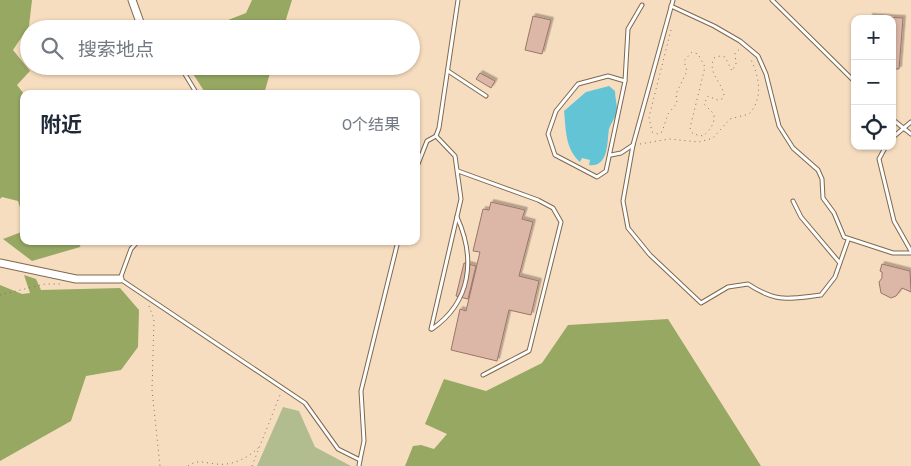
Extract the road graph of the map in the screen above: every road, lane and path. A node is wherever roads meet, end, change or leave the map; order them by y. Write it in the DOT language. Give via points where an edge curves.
graph roads {
  1 [pos="132,0"];
  2 [pos="458,0"];
  3 [pos="673,0"];
  4 [pos="772,0"];
  5 [pos="642,5"];
  6 [pos="671,6"];
  7 [pos="139,20"];
  8 [pos="667,20"];
  9 [pos="741,49"];
  10 [pos="748,54"];
  11 [pos="448,71"];
  12 [pos="186,75"];
  13 [pos="851,78"];
  14 [pos="625,81"];
  15 [pos="195,90"];
  16 [pos="486,96"];
  17 [pos="911,122"];
  18 [pos="896,124"];
  19 [pos="903,130"];
  20 [pos="911,134"];
  21 [pos="896,135"];
  22 [pos="436,136"];
  23 [pos="633,145"];
  24 [pos="884,150"];
  25 [pos="611,155"];
  26 [pos="420,158"];
  27 [pos="458,171"];
  28 [pos="793,201"];
  29 [pos="457,217"];
  30 [pos="848,240"];
  31 [pos="134,245"];
  32 [pos="397,245"];
  33 [pos="911,252"];
  34 [pos="839,262"];
  35 [pos="0,263"];
  36 [pos="120,280"];
  37 [pos="63,283"];
  38 [pos="0,295"];
  39 [pos="145,296"];
  40 [pos="483,374"];
  41 [pos="283,387"];
  42 [pos="260,446"];
  43 [pos="360,460"];
  44 [pos="160,466"];
  45 [pos="188,466"];
  46 [pos="252,466"];
  47 [pos="359,466"];
  1 -- 7 [label="street"];
  2 -- 11 [label="lane"];
  3 -- 6 [label="lane"];
  4 -- 13 [label="lane"];
  5 -- 14 [label="lane" via="628,29"];
  6 -- 8 [label="lane"];
  6 -- 30 [label="lane" via="714,26 758,56 779,126 793,148 818,170 823,198 838,220 840,232"];
  8 -- 9 [label="path" via="672,29 649,117 652,132 662,132 668,114 675,109 676,94 687,71 684,61 692,52 698,54 705,66 690,128 693,134 702,136 708,132 714,114 704,104 705,99 708,96 722,99 724,95 712,71 712,63 720,56 725,58 732,71 736,64 735,52"];
  8 -- 23 [label="lane"];
  10 -- 23 [label="path" via="759,87 758,100 749,114 730,119 713,138 699,142 669,139"];
  11 -- 16 [label="lane"];
  11 -- 22 [label="lane"];
  12 -- 15 [label="lane"];
  14 -- 25 [label="lane"];
  14 -- 25 [label="lane" via="608,76 578,84 556,111 548,134 555,155 598,176 606,171"];
  17 -- 19 [label="lane"];
  18 -- 19 [label="lane"];
  19 -- 20 [label="lane"];
  19 -- 21 [label="lane"];
  22 -- 26 [label="lane" via="426,141"];
  22 -- 27 [label="lane" via="455,156"];
  23 -- 25 [label="lane"];
  23 -- 34 [label="lane" via="623,201 628,228 650,255 701,302 728,287 748,284 766,296 784,299 821,295 835,277"];
  24 -- 33 [label="lane" via="879,159 890,208"];
  27 -- 29 [label="lane" via="461,199"];
  27 -- 40 [label="lane" via="538,200 553,208 561,222 529,351"];
  28 -- 34 [label="lane" via="801,217"];
  29 -- 29 [label="lane" via="440,292 431,329 455,307 464,286 469,255 466,236"];
  30 -- 33 [label="lane" via="893,253"];
  30 -- 34 [label="lane"];
  31 -- 36 [label="lane"];
  32 -- 43 [label="lane" via="361,391 364,440"];
  35 -- 36 [label="street" via="76,280"];
  36 -- 39 [label="lane"];
  37 -- 38 [label="path"];
  39 -- 41 [label="lane"];
  39 -- 44 [label="path" via="154,319 152,390"];
  41 -- 42 [label="path"];
  41 -- 43 [label="lane" via="305,403 338,449"];
  42 -- 45 [label="path" via="246,459 218,464 201,461"];
  42 -- 46 [label="path"];
  43 -- 47 [label="lane"];
}
